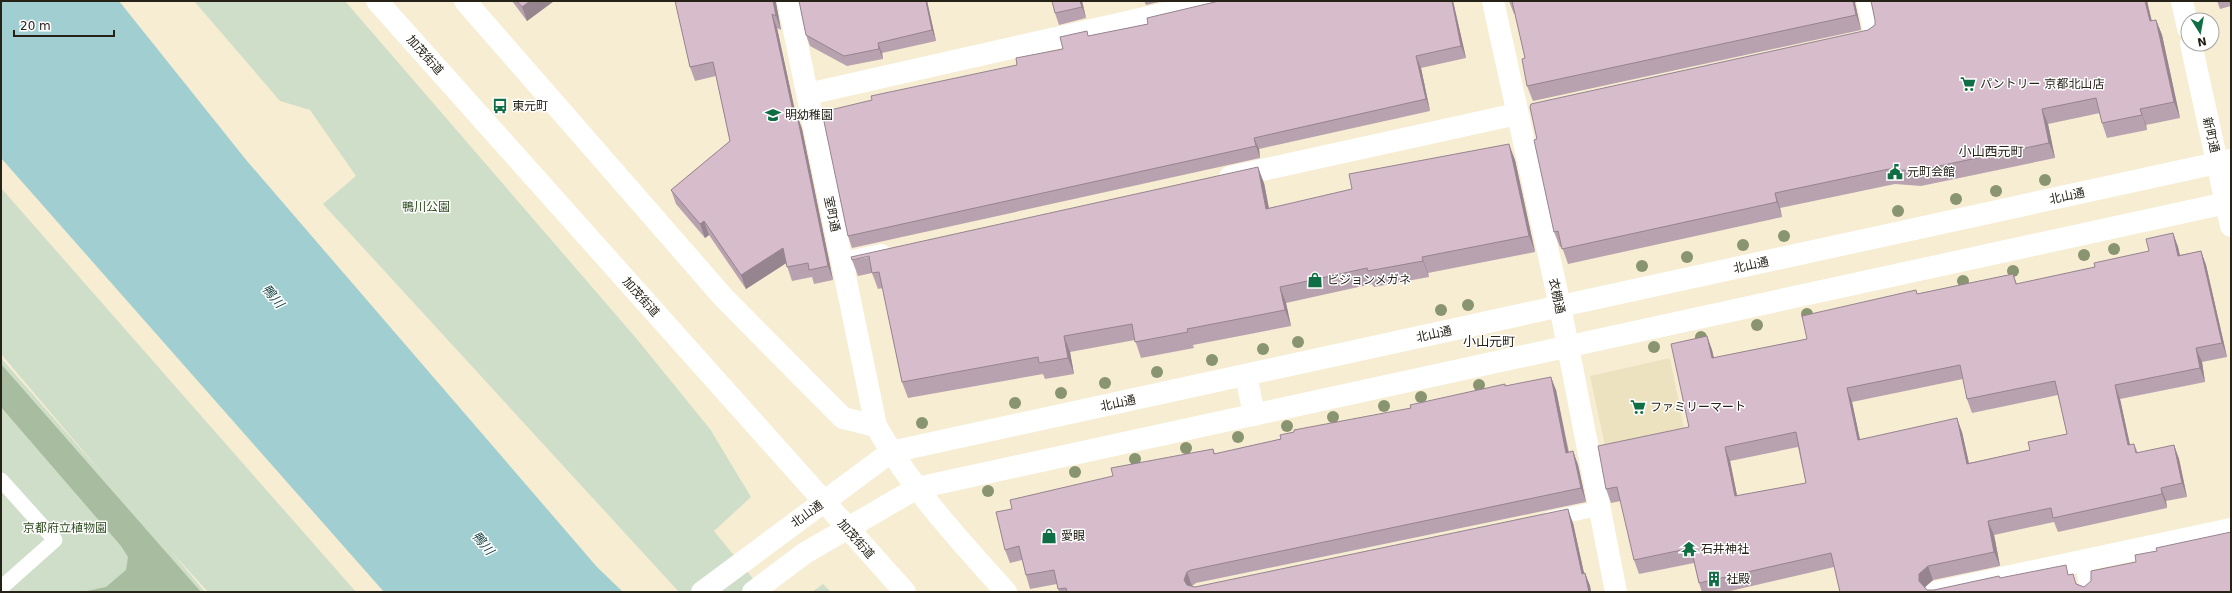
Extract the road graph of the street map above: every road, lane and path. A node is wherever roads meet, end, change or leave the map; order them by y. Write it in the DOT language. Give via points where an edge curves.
graph roads {
  1 [pos="377,1"];
  2 [pos="465,1"];
  3 [pos="788,1"];
  4 [pos="1220,1"];
  5 [pos="1493,1"];
  6 [pos="1864,1"];
  7 [pos="2182,1"];
  8 [pos="2184,12"];
  9 [pos="1849,42"];
  10 [pos="2193,52"];
  11 [pos="808,94"];
  12 [pos="1525,112"];
  13 [pos="2224,162"];
  14 [pos="1207,182"];
  15 [pos="2228,203"];
  16 [pos="2231,226"];
  17 [pos="897,251"];
  18 [pos="843,263"];
  19 [pos="1560,306"];
  20 [pos="1568,347"];
  21 [pos="1246,375"];
  22 [pos="1254,415"];
  23 [pos="876,426"];
  24 [pos="890,452"];
  25 [pos="1,480"];
  26 [pos="918,488"];
  27 [pos="823,502"];
  28 [pos="1600,508"];
  29 [pos="1538,521"];
  30 [pos="847,529"];
  31 [pos="2231,529"];
  32 [pos="2082,561"];
  33 [pos="1,588"];
  34 [pos="702,592"];
  35 [pos="753,592"];
  36 [pos="905,592"];
  37 [pos="1006,592"];
  38 [pos="1616,592"];
  39 [pos="1936,592"];
  40 [pos="2088,592"];
  1 -- 27 [label="street, 加茂街道"];
  2 -- 23 [label="street" via="724,298 842,418"];
  3 -- 11 [label="street, 室町通"];
  4 -- 11 [label="street"];
  5 -- 12 [label="street, 衣棚通"];
  6 -- 9 [label="lane" via="1872,37"];
  7 -- 8 [label="street"];
  10 -- 13 [label="street, 新町通"];
  11 -- 18 [label="street, 室町通"];
  12 -- 14 [label="street"];
  12 -- 19 [label="street, 衣棚通"];
  13 -- 15 [label="street, 新町通"];
  13 -- 19 [label="street, 北山通"];
  15 -- 16 [label="street, 新町通"];
  15 -- 20 [label="street"];
  17 -- 18 [label="street"];
  18 -- 23 [label="street, 室町通"];
  19 -- 20 [label="street, 衣棚通"];
  19 -- 21 [label="street, 北山通"];
  20 -- 22 [label="street"];
  20 -- 28 [label="street, 衣棚通"];
  21 -- 22 [label="street"];
  21 -- 24 [label="street, 北山通"];
  22 -- 26 [label="street"];
  23 -- 24 [label="street, 室町通"];
  24 -- 26 [label="street, 室町通"];
  24 -- 27 [label="street, 北山通"];
  25 -- 33 [label="lane" via="55,540"];
  26 -- 30 [label="street"];
  26 -- 37 [label="street, 室町通" via="941,519"];
  27 -- 30 [label="street, 加茂街道"];
  27 -- 34 [label="street, 北山通"];
  28 -- 29 [label="lane"];
  28 -- 38 [label="street, 衣棚通"];
  30 -- 35 [label="street" via="799,557"];
  30 -- 36 [label="street, 加茂街道"];
  31 -- 32 [label="street"];
  32 -- 39 [label="street"];
  32 -- 40 [label="lane"];
}
